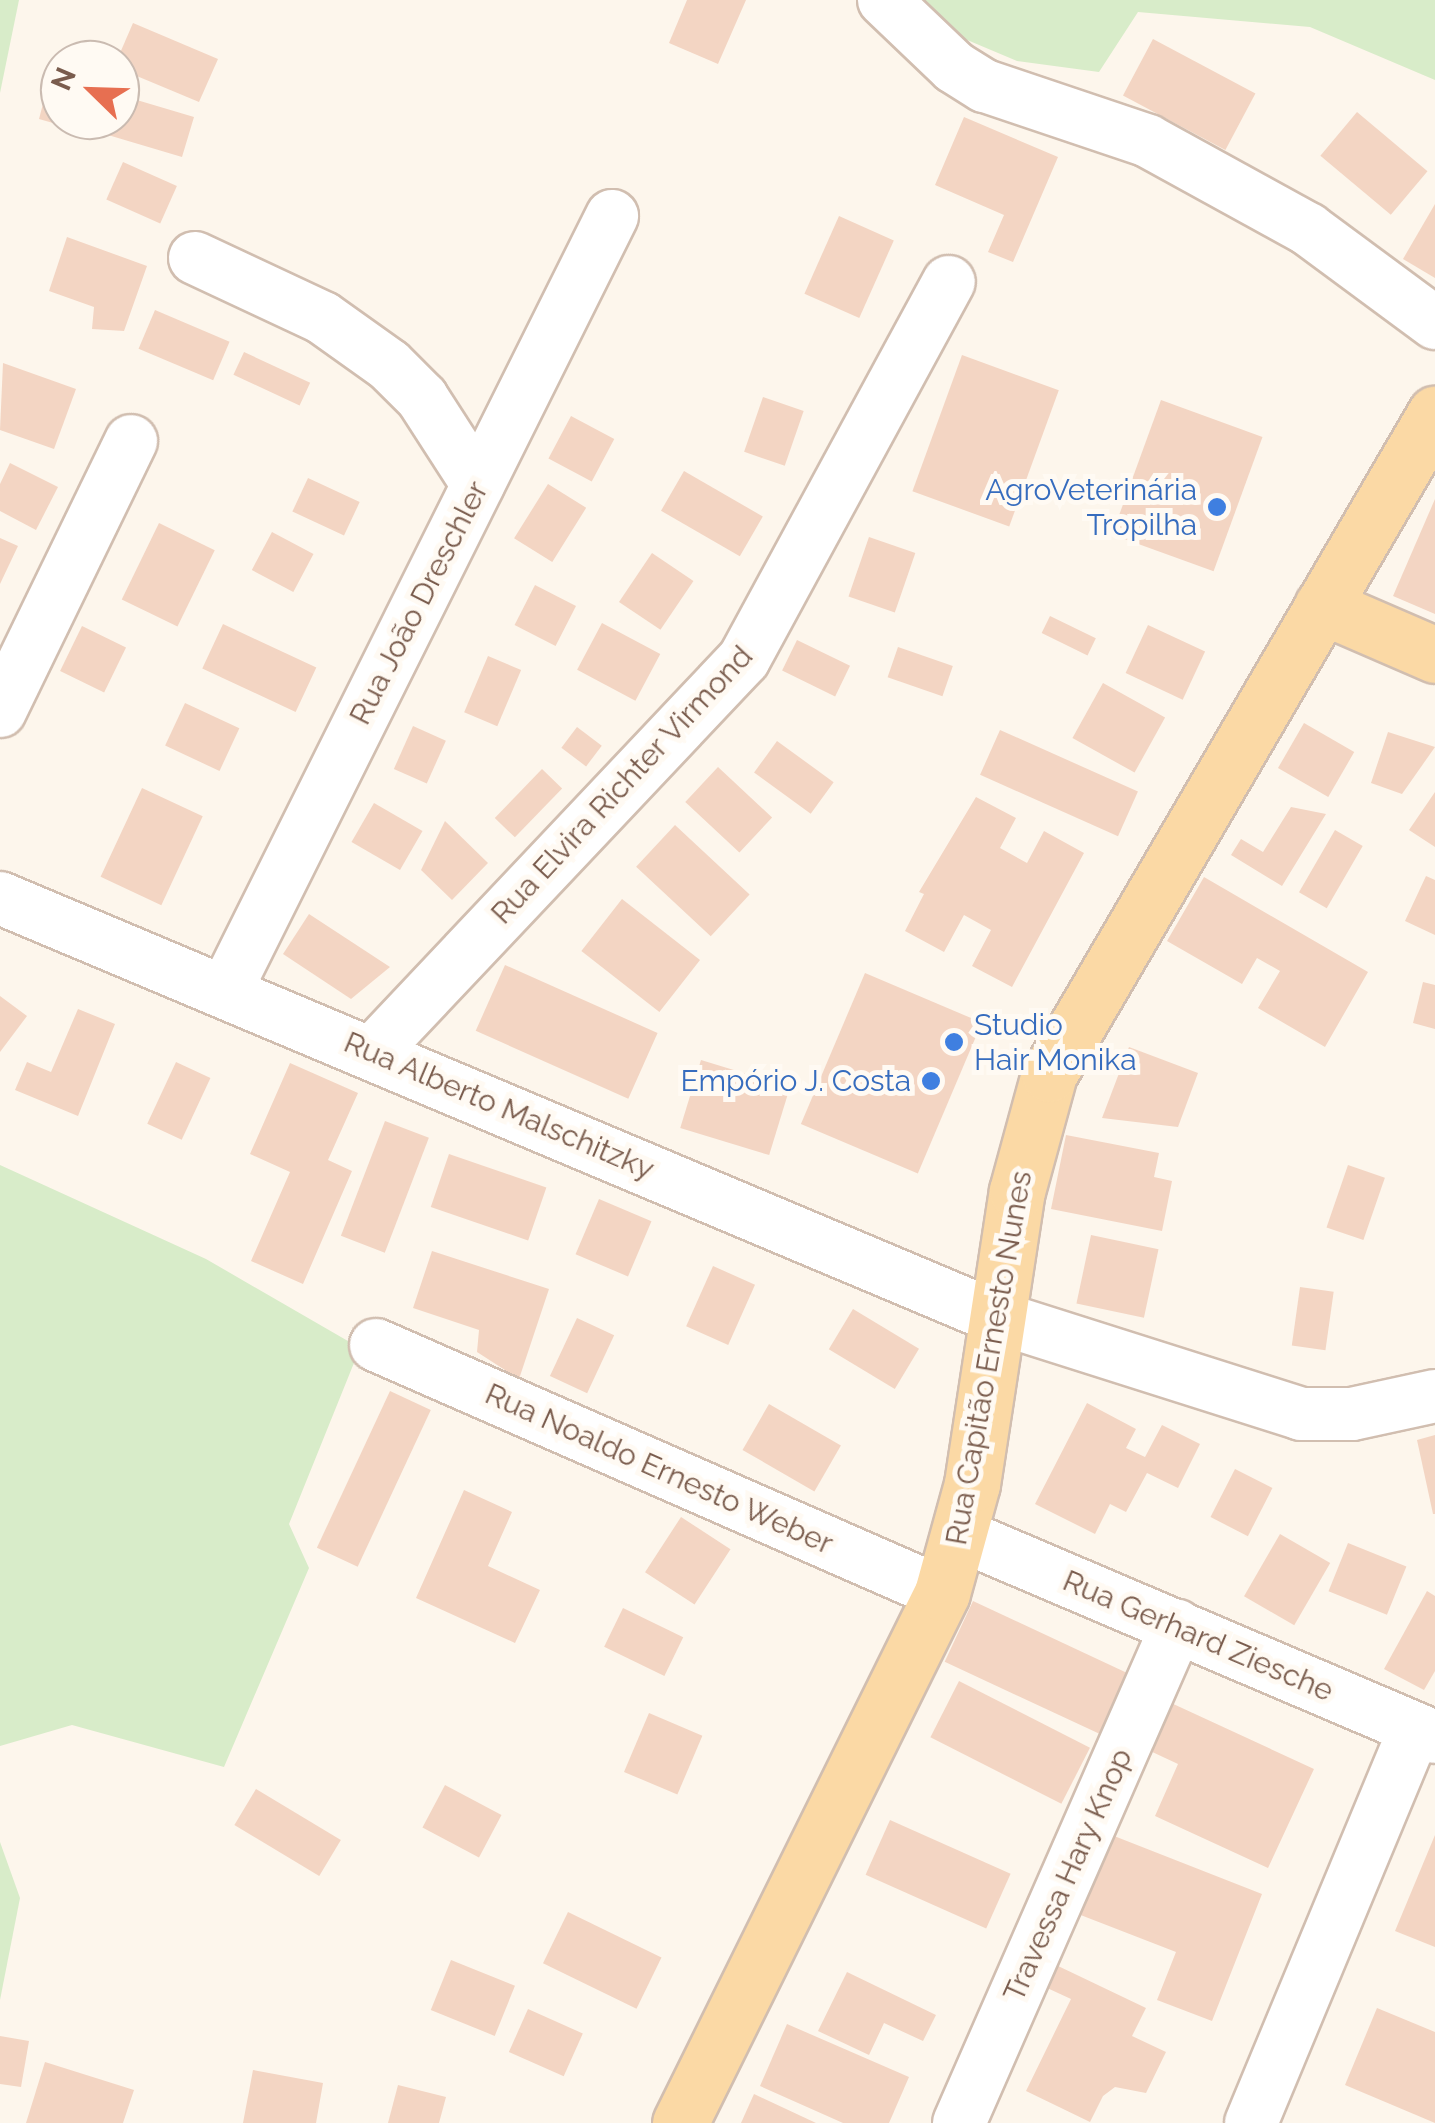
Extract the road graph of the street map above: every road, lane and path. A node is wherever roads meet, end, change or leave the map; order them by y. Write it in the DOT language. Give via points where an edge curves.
graph roads {
  1 [pos="884,0"];
  2 [pos="612,216"];
  3 [pos="196,258"];
  4 [pos="949,282"];
  5 [pos="1435,323"];
  6 [pos="1435,414"];
  7 [pos="130,441"];
  8 [pos="478,485"];
  9 [pos="1322,606"];
  10 [pos="1435,655"];
  11 [pos="0,712"];
  12 [pos="0,898"];
  13 [pos="226,990"];
  14 [pos="373,1052"];
  15 [pos="996,1317"];
  16 [pos="376,1345"];
  17 [pos="1435,1396"];
  18 [pos="962,1535"];
  19 [pos="942,1593"];
  20 [pos="1177,1626"];
  21 [pos="1425,1733"];
  22 [pos="680,2123"];
  23 [pos="959,2123"];
  24 [pos="1251,2123"];
  1 -- 5 [label="street" via="954,67 985,86 1148,141 1308,229"];
  2 -- 8 [label="street, Rua João Dreschler"];
  3 -- 8 [label="street" via="324,318 388,365 422,398"];
  4 -- 14 [label="street, Rua Elvira Richter Virmond" via="744,659"];
  6 -- 9 [label="main road, Rua Capitão Ernesto Nunes"];
  7 -- 11 [label="street"];
  8 -- 13 [label="street, Rua João Dreschler"];
  9 -- 10 [label="main road"];
  9 -- 15 [label="main road, Rua Capitão Ernesto Nunes" via="1048,1074 1017,1191"];
  12 -- 13 [label="street, Rua Alberto Malschitzky"];
  13 -- 14 [label="street, Rua Alberto Malschitzky"];
  14 -- 15 [label="street, Rua Alberto Malschitzky"];
  15 -- 17 [label="street, Rua Alberto Malschitzky" via="1301,1414 1352,1414"];
  15 -- 18 [label="main road, Rua Capitão Ernesto Nunes"];
  16 -- 19 [label="street, Rua Noaldo Ernesto Weber"];
  18 -- 19 [label="main road, Rua Capitão Ernesto Nunes"];
  18 -- 20 [label="street, Rua Gerhard Ziesche"];
  19 -- 22 [label="main road, Rua Capitão Ernesto Nunes"];
  20 -- 21 [label="street, Rua Gerhard Ziesche"];
  20 -- 23 [label="street, Travessa Hary Knop"];
  21 -- 24 [label="street"];
}
